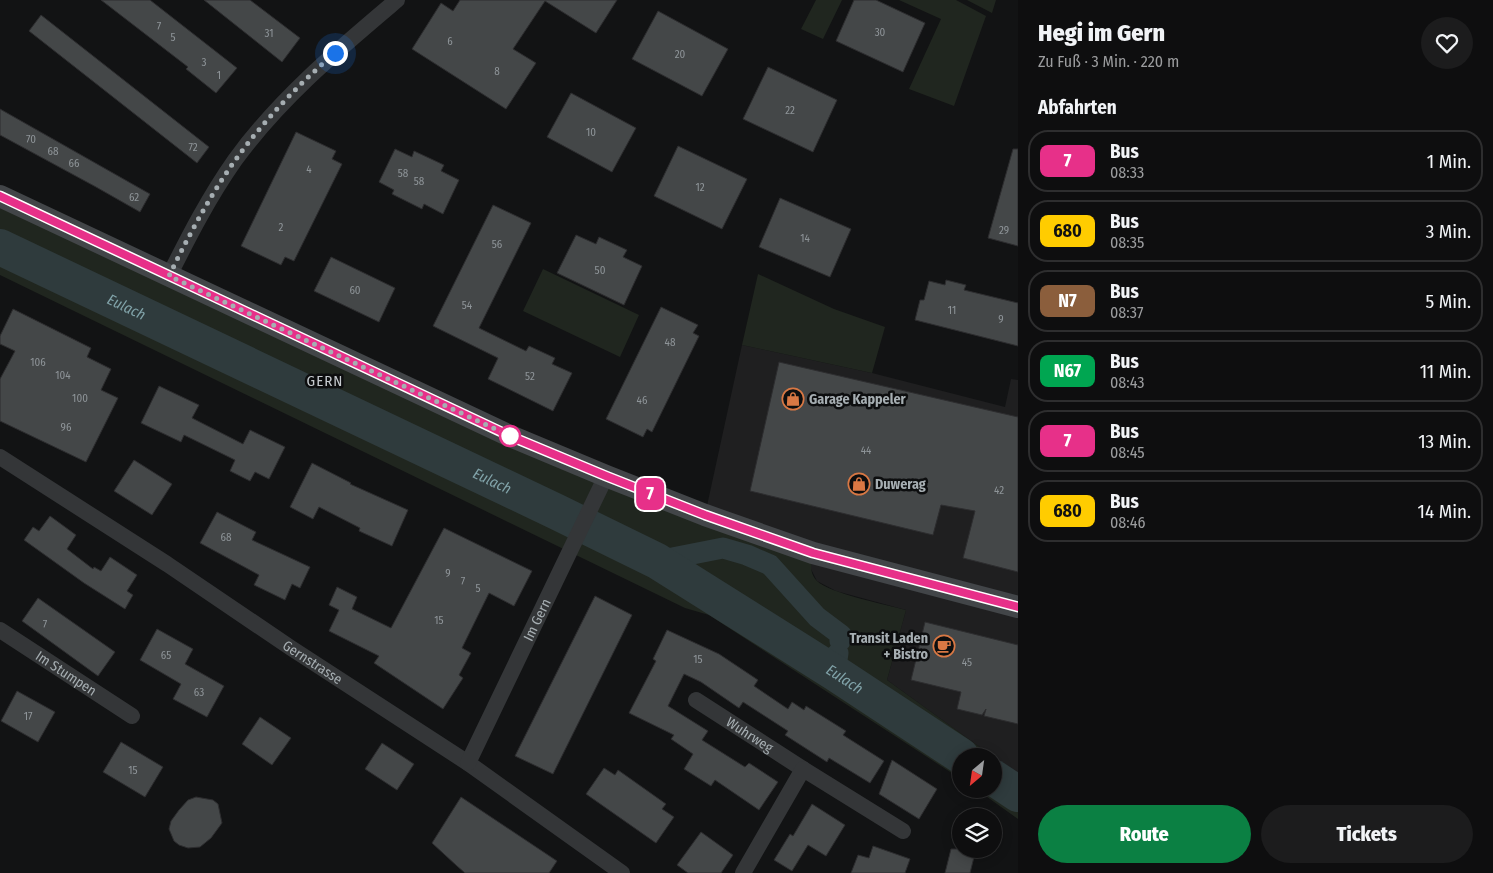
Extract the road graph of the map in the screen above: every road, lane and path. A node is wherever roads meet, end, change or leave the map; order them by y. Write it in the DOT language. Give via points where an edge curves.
graph roads {
  1 [pos="397,0"];
  2 [pos="0,196"];
  3 [pos="169,276"];
  4 [pos="0,457"];
  5 [pos="606,476"];
  6 [pos="1018,607"];
  7 [pos="0,630"];
  8 [pos="696,700"];
  9 [pos="132,716"];
  10 [pos="468,763"];
  11 [pos="802,769"];
  12 [pos="903,831"];
  13 [pos="622,873"];
  14 [pos="743,873"];
  1 -- 3 [label="street" via="314,72 257,132 212,195"];
  2 -- 3 [label="main road"];
  3 -- 5 [label="main road" via="510,436"];
  4 -- 10 [label="street, Gernstrasse"];
  5 -- 6 [label="main road" via="813,553"];
  5 -- 10 [label="street, Im Gern"];
  7 -- 9 [label="street, Im Stumpen"];
  8 -- 11 [label="street, Wuhrweg"];
  10 -- 13 [label="street, Gernstrasse"];
  11 -- 12 [label="street, Wuhrweg"];
  11 -- 14 [label="street"];
}
